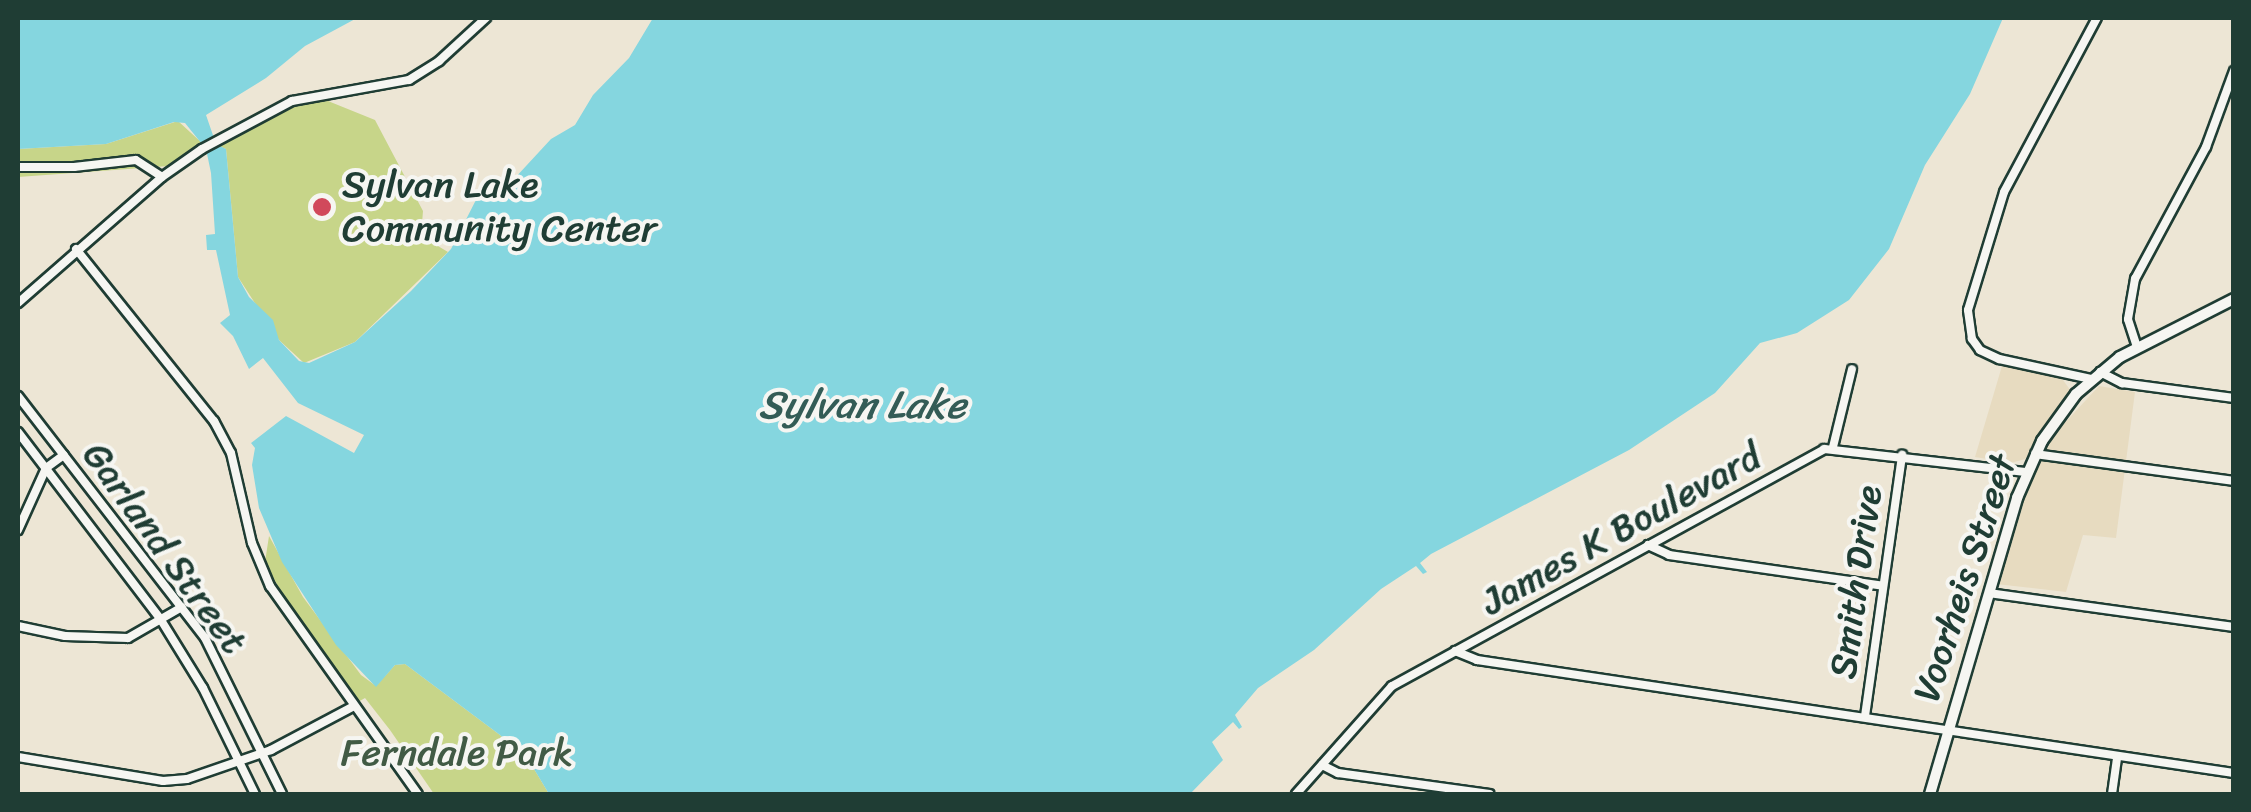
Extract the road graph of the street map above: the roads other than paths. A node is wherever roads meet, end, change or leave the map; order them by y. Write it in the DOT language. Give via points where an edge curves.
graph roads {
  1 [pos="486,18"];
  2 [pos="2097,18"];
  3 [pos="2234,72"];
  4 [pos="18,167"];
  5 [pos="162,176"];
  6 [pos="76,249"];
  7 [pos="2234,299"];
  8 [pos="18,303"];
  9 [pos="2137,347"];
  10 [pos="1852,369"];
  11 [pos="2096,376"];
  12 [pos="18,396"];
  13 [pos="2234,398"];
  14 [pos="18,432"];
  15 [pos="1833,446"];
  16 [pos="2034,454"];
  17 [pos="64,455"];
  18 [pos="1902,455"];
  19 [pos="46,468"];
  20 [pos="2026,472"];
  21 [pos="2234,481"];
  22 [pos="18,530"];
  23 [pos="1648,545"];
  24 [pos="1884,586"];
  25 [pos="1989,594"];
  26 [pos="182,606"];
  27 [pos="161,620"];
  28 [pos="18,626"];
  29 [pos="2234,627"];
  30 [pos="1455,651"];
  31 [pos="354,706"];
  32 [pos="1865,716"];
  33 [pos="1948,731"];
  34 [pos="262,753"];
  35 [pos="18,757"];
  36 [pos="2117,757"];
  37 [pos="238,760"];
  38 [pos="1322,765"];
  39 [pos="2234,773"];
  40 [pos="255,794"];
  41 [pos="282,794"];
  42 [pos="418,794"];
  43 [pos="1296,794"];
  44 [pos="1490,794"];
  45 [pos="1930,794"];
  46 [pos="2112,794"];
  1 -- 5 [label="street" via="409,80 292,100"];
  2 -- 11 [label="street" via="2004,192 1968,310 1980,350"];
  3 -- 9 [label="street" via="2206,147 2135,278 2128,319"];
  4 -- 5 [label="street" via="136,160"];
  5 -- 6 [label="street"];
  6 -- 8 [label="street"];
  6 -- 31 [label="street" via="226,441 260,566"];
  7 -- 9 [label="street, Voorheis Street"];
  9 -- 11 [label="street, Voorheis Street"];
  10 -- 15 [label="street"];
  11 -- 13 [label="street"];
  11 -- 16 [label="street, Voorheis Street"];
  12 -- 17 [label="street, Garland Street"];
  14 -- 19 [label="street, Garland Street"];
  15 -- 18 [label="street"];
  15 -- 23 [label="street, James K Boulevard"];
  16 -- 20 [label="street, Voorheis Street"];
  16 -- 21 [label="street"];
  17 -- 19 [label="street"];
  17 -- 26 [label="street, Garland Street"];
  18 -- 20 [label="street"];
  18 -- 24 [label="street, Smith Drive"];
  19 -- 22 [label="street"];
  19 -- 27 [label="street, Garland Street"];
  20 -- 25 [label="street, Voorheis Street"];
  23 -- 24 [label="street" via="1669,555"];
  23 -- 30 [label="street, James K Boulevard"];
  24 -- 32 [label="street, Smith Drive"];
  25 -- 29 [label="street"];
  25 -- 33 [label="street, Voorheis Street"];
  26 -- 27 [label="street"];
  26 -- 34 [label="street, Garland Street" via="212,650"];
  27 -- 28 [label="street" via="128,638"];
  27 -- 37 [label="street, Garland Street"];
  30 -- 32 [label="street" via="1477,660"];
  30 -- 38 [label="street, James K Boulevard" via="1390,688"];
  31 -- 34 [label="street"];
  31 -- 42 [label="street"];
  32 -- 33 [label="street"];
  33 -- 36 [label="street"];
  33 -- 45 [label="street, Voorheis Street"];
  34 -- 37 [label="street"];
  34 -- 41 [label="street, Garland Street"];
  35 -- 37 [label="street" via="163,781"];
  36 -- 39 [label="street"];
  36 -- 46 [label="street"];
  37 -- 40 [label="street, Garland Street"];
  38 -- 43 [label="street, James K Boulevard"];
  38 -- 44 [label="street" via="1338,773"];
}
